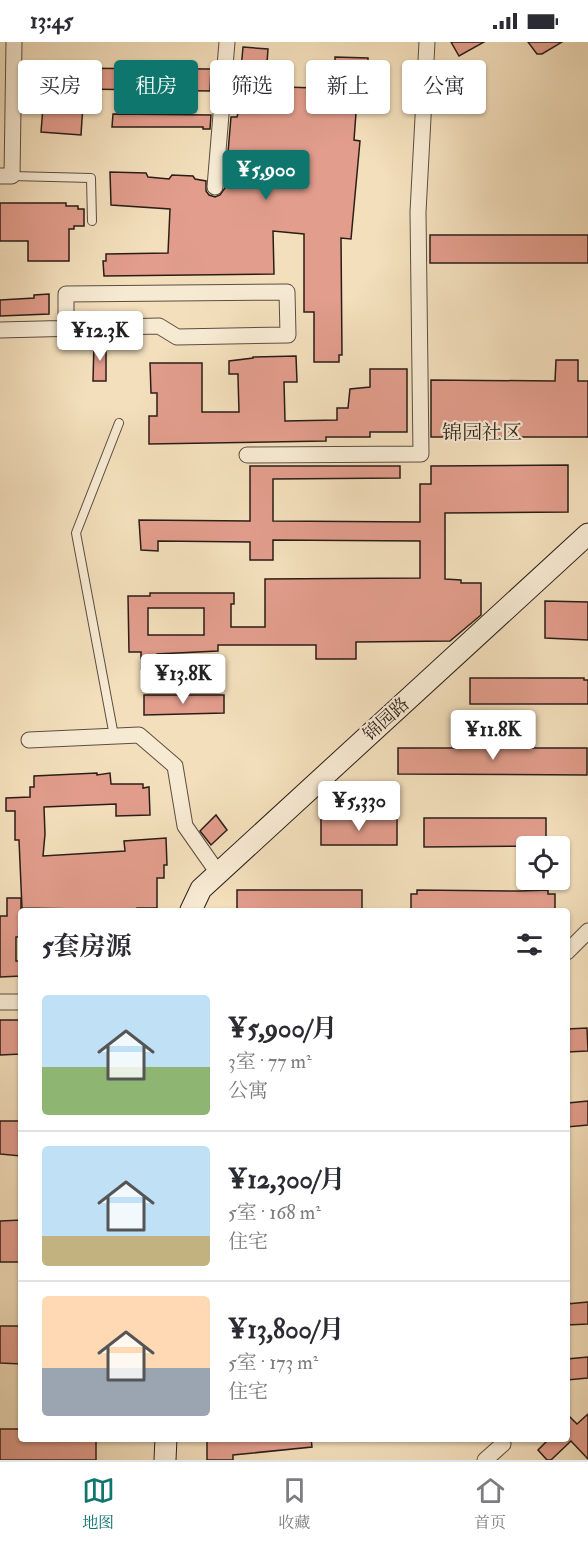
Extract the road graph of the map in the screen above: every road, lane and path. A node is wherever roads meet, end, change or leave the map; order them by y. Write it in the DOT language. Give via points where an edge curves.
graph roads {
  1 [pos="14,42"];
  2 [pos="227,42"];
  3 [pos="427,42"];
  4 [pos="6,176"];
  5 [pos="215,187"];
  6 [pos="92,221"];
  7 [pos="66,329"];
  8 [pos="0,330"];
  9 [pos="119,423"];
  10 [pos="247,455"];
  11 [pos="588,534"];
  12 [pos="114,736"];
  13 [pos="29,740"];
  14 [pos="218,873"];
  15 [pos="192,908"];
  16 [pos="588,931"];
  17 [pos="570,949"];
  18 [pos="0,1002"];
  19 [pos="18,1002"];
  20 [pos="166,1442"];
  21 [pos="503,1442"];
  22 [pos="165,1460"];
  23 [pos="485,1460"];
  1 -- 4 [label="street"];
  2 -- 5 [label="street"];
  3 -- 10 [label="street" via="418,212 421,454"];
  4 -- 6 [label="lane" via="91,178"];
  7 -- 7 [label="street" via="66,294 287,292 288,335 177,337 159,326"];
  7 -- 8 [label="street"];
  9 -- 12 [label="lane" via="76,533"];
  11 -- 14 [label="street, 锦园路"];
  12 -- 13 [label="street"];
  12 -- 14 [label="street" via="140,735 175,766 185,826"];
  14 -- 15 [label="street, 锦园路" via="201,889"];
  16 -- 17 [label="street"];
  18 -- 19 [label="street"];
  20 -- 22 [label="street"];
  21 -- 23 [label="street"];
}
